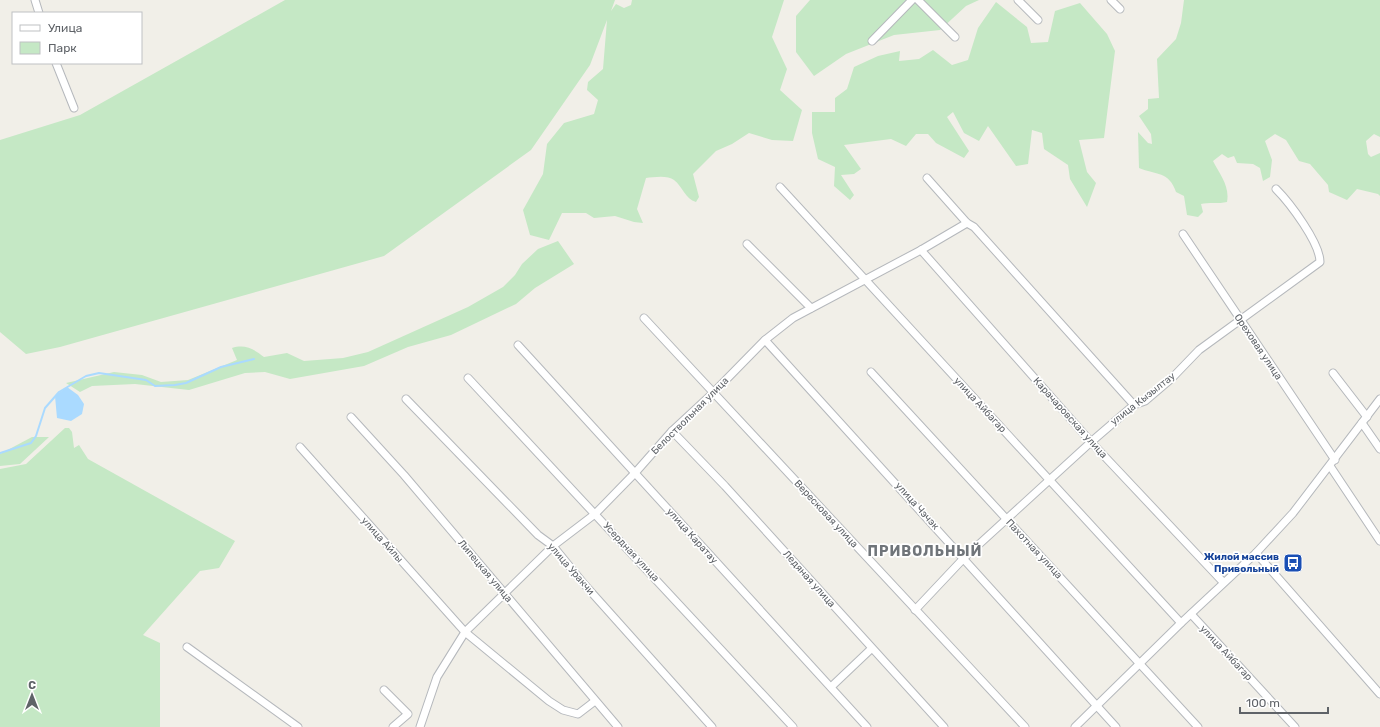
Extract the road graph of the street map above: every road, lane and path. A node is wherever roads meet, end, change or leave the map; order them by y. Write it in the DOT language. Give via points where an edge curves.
graph roads {
  1 [pos="35,0"];
  2 [pos="912,0"];
  3 [pos="918,0"];
  4 [pos="1018,0"];
  5 [pos="1111,0"];
  6 [pos="1120,9"];
  7 [pos="39,12"];
  8 [pos="1038,20"];
  9 [pos="955,37"];
  10 [pos="872,41"];
  11 [pos="56,64"];
  12 [pos="74,108"];
  13 [pos="927,178"];
  14 [pos="780,187"];
  15 [pos="1276,189"];
  16 [pos="967,223"];
  17 [pos="1183,234"];
  18 [pos="747,244"];
  19 [pos="921,250"];
  20 [pos="864,279"];
  21 [pos="811,308"];
  22 [pos="644,318"];
  23 [pos="1240,321"];
  24 [pos="765,340"];
  25 [pos="518,345"];
  26 [pos="870,372"];
  27 [pos="1333,373"];
  28 [pos="468,378"];
  29 [pos="713,393"];
  30 [pos="406,399"];
  31 [pos="1380,399"];
  32 [pos="1134,405"];
  33 [pos="351,417"];
  34 [pos="1365,420"];
  35 [pos="672,431"];
  36 [pos="1090,442"];
  37 [pos="300,447"];
  38 [pos="1380,448"];
  39 [pos="1335,460"];
  40 [pos="1330,466"];
  41 [pos="635,473"];
  42 [pos="1050,481"];
  43 [pos="596,514"];
  44 [pos="1007,519"];
  45 [pos="1380,541"];
  46 [pos="553,546"];
  47 [pos="1256,553"];
  48 [pos="964,558"];
  49 [pos="1223,582"];
  50 [pos="504,594"];
  51 [pos="915,610"];
  52 [pos="1191,614"];
  53 [pos="1181,623"];
  54 [pos="465,632"];
  55 [pos="188,647"];
  56 [pos="871,648"];
  57 [pos="1140,664"];
  58 [pos="830,687"];
  59 [pos="384,690"];
  60 [pos="1380,694"];
  61 [pos="595,701"];
  62 [pos="1097,706"];
  63 [pos="790,726"];
  64 [pos="298,727"];
  65 [pos="393,727"];
  66 [pos="420,727"];
  67 [pos="618,727"];
  68 [pos="712,727"];
  69 [pos="867,727"];
  70 [pos="944,727"];
  71 [pos="1025,727"];
  72 [pos="1075,727"];
  73 [pos="1116,727"];
  74 [pos="1198,727"];
  75 [pos="1295,727"];
  1 -- 7 [label="street"];
  2 -- 10 [label="street"];
  3 -- 9 [label="street"];
  4 -- 8 [label="street"];
  5 -- 6 [label="street"];
  11 -- 12 [label="street"];
  13 -- 16 [label="street"];
  14 -- 20 [label="street, улица Айбагар"];
  15 -- 23 [label="street, улица Кызылтау" via="1286,199 1317,246 1320,262"];
  16 -- 19 [label="street, Белоствольная улица"];
  16 -- 32 [label="street" via="974,227"];
  17 -- 23 [label="street, Ореховая улица"];
  18 -- 21 [label="street"];
  19 -- 20 [label="street, Белоствольная улица"];
  19 -- 36 [label="street, Карачаровская улица"];
  20 -- 21 [label="street, Белоствольная улица"];
  20 -- 42 [label="street, улица Айбагар"];
  21 -- 24 [label="street, Белоствольная улица" via="792,318"];
  22 -- 29 [label="street, Вересковая улица"];
  23 -- 32 [label="street, улица Кызылтау" via="1199,350 1145,401"];
  23 -- 39 [label="street, Ореховая улица"];
  24 -- 29 [label="street, Белоствольная улица"];
  24 -- 48 [label="street, улица Чэчэк"];
  25 -- 41 [label="street, улица Каратау"];
  26 -- 44 [label="street, Пахотная улица"];
  27 -- 34 [label="street"];
  28 -- 43 [label="street, Усердная улица"];
  29 -- 35 [label="street, Белоствольная улица"];
  29 -- 51 [label="street, Вересковая улица"];
  30 -- 46 [label="street, улица Уракчи" via="538,535"];
  31 -- 34 [label="street"];
  32 -- 36 [label="street, улица Кызылтау"];
  33 -- 50 [label="street, Липецкая улица" via="404,475"];
  34 -- 38 [label="street"];
  34 -- 39 [label="street"];
  35 -- 41 [label="street, Белоствольная улица"];
  35 -- 56 [label="street, Ледяная улица" via="726,486"];
  36 -- 42 [label="street, улица Кызылтау"];
  36 -- 49 [label="street, Карачаровская улица"];
  37 -- 54 [label="street, улица Айлы"];
  39 -- 40 [label="street"];
  40 -- 45 [label="street"];
  40 -- 47 [label="street" via="1293,513"];
  41 -- 43 [label="street, Белоствольная улица"];
  41 -- 58 [label="street, улица Каратау"];
  42 -- 44 [label="street, улица Кызылтау"];
  42 -- 53 [label="street, улица Айбагар"];
  43 -- 46 [label="street, Белоствольная улица"];
  43 -- 63 [label="street, Усердная улица"];
  44 -- 48 [label="street, улица Кызылтау"];
  44 -- 57 [label="street, Пахотная улица"];
  46 -- 50 [label="street, Белоствольная улица"];
  46 -- 68 [label="street, улица Уракчи"];
  47 -- 49 [label="street"];
  47 -- 60 [label="street"];
  48 -- 51 [label="street, улица Кызылтау"];
  48 -- 62 [label="street, улица Чэчэк"];
  49 -- 52 [label="street"];
  50 -- 54 [label="street, Белоствольная улица"];
  50 -- 61 [label="street, Липецкая улица"];
  51 -- 71 [label="street, Вересковая улица"];
  52 -- 53 [label="street"];
  52 -- 75 [label="street, улица Айбагар"];
  53 -- 57 [label="street"];
  54 -- 61 [label="street, улица Айлы" via="531,688 563,710 578,714"];
  54 -- 66 [label="street, Белоствольная улица" via="437,677"];
  55 -- 64 [label="street"];
  56 -- 58 [label="street"];
  56 -- 70 [label="street, Ледяная улица"];
  57 -- 62 [label="street"];
  57 -- 74 [label="street, Пахотная улица"];
  58 -- 69 [label="street, улица Каратау"];
  59 -- 65 [label="street" via="408,714"];
  61 -- 67 [label="street, Липецкая улица"];
  62 -- 72 [label="street"];
  62 -- 73 [label="street, улица Чэчэк"];
}
